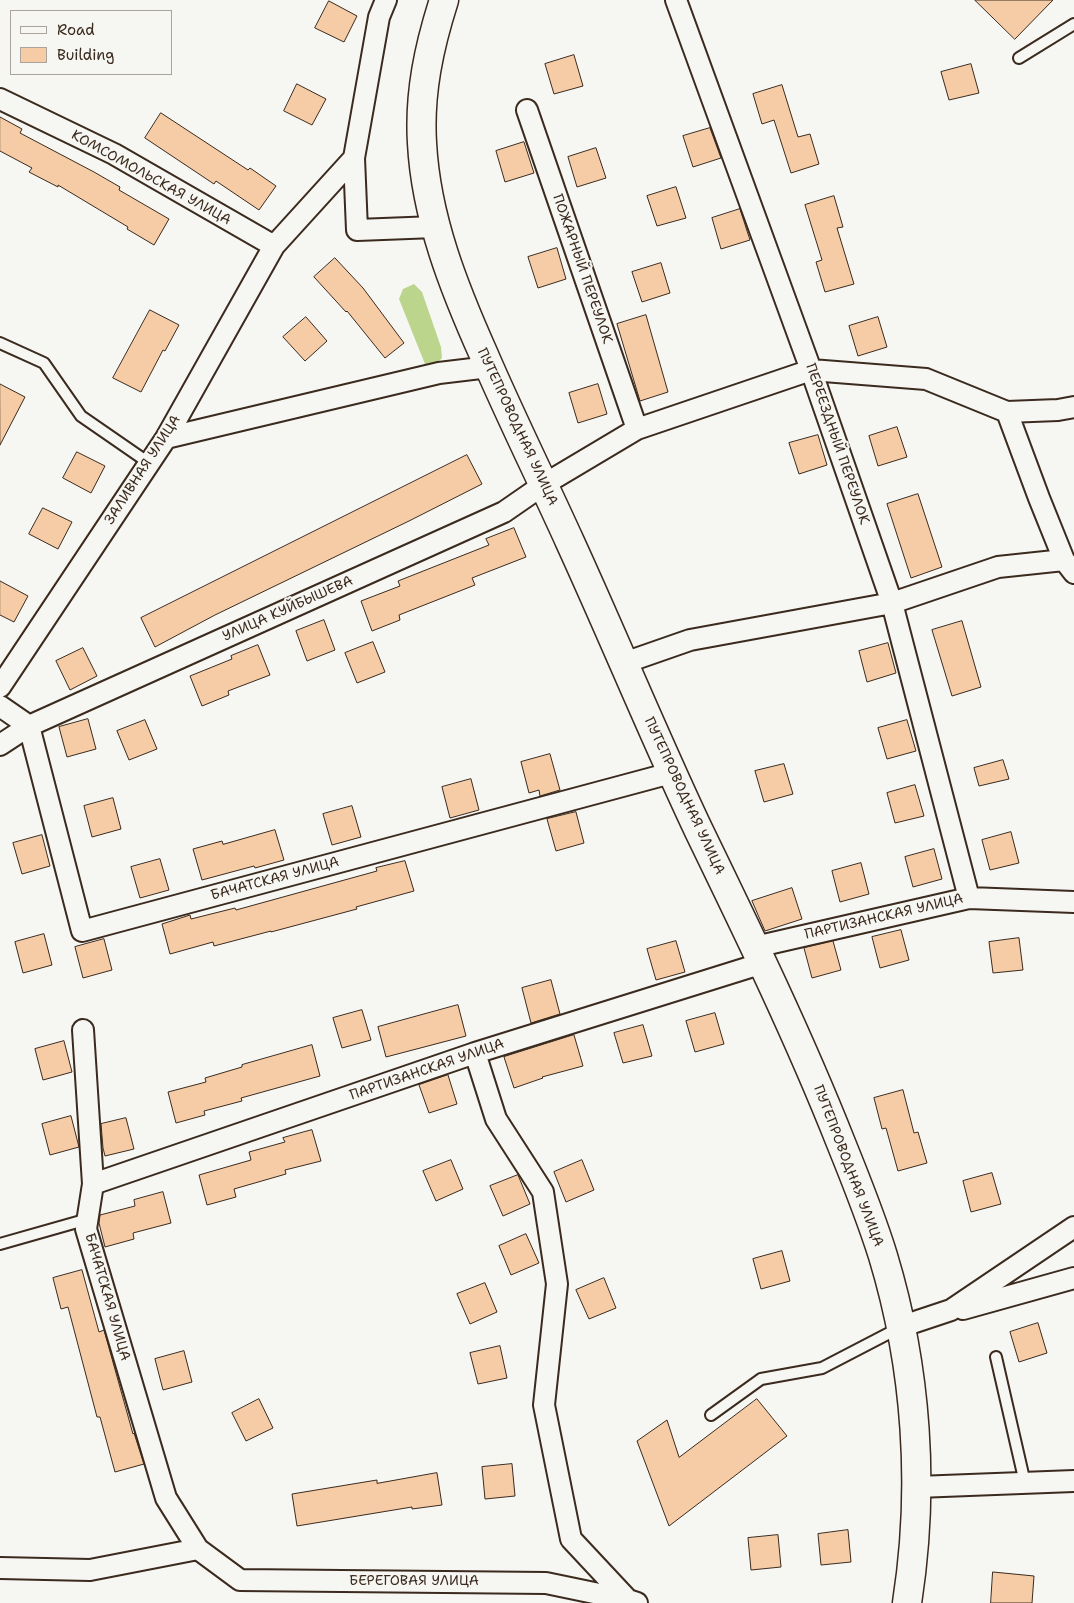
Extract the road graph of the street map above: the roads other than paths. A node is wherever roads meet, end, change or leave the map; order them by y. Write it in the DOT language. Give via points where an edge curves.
graph roads {
  1 [pos="386,0"];
  2 [pos="444,0"];
  3 [pos="676,0"];
  4 [pos="1074,24"];
  5 [pos="1019,58"];
  6 [pos="0,99"];
  7 [pos="527,110"];
  8 [pos="354,158"];
  9 [pos="435,227"];
  10 [pos="274,246"];
  11 [pos="0,343"];
  12 [pos="489,367"];
  13 [pos="811,370"];
  14 [pos="1074,407"];
  15 [pos="1007,412"];
  16 [pos="637,429"];
  17 [pos="166,438"];
  18 [pos="149,463"];
  19 [pos="543,485"];
  20 [pos="1069,566"];
  21 [pos="892,603"];
  22 [pos="624,663"];
  23 [pos="0,687"];
  24 [pos="0,706"];
  25 [pos="30,726"];
  26 [pos="0,745"];
  27 [pos="671,773"];
  28 [pos="969,898"];
  29 [pos="1074,902"];
  30 [pos="759,955"];
  31 [pos="83,1030"];
  32 [pos="475,1053"];
  33 [pos="94,1184"];
  34 [pos="88,1219"];
  35 [pos="1074,1226"];
  36 [pos="0,1244"];
  37 [pos="1074,1278"];
  38 [pos="906,1325"];
  39 [pos="996,1357"];
  40 [pos="712,1415"];
  41 [pos="1074,1481"];
  42 [pos="1025,1483"];
  43 [pos="917,1487"];
  44 [pos="198,1549"];
  45 [pos="0,1568"];
  46 [pos="632,1601"];
  47 [pos="907,1603"];
  1 -- 8 [label="street" via="379,17"];
  2 -- 9 [label="main road, ПУТЕПРОВОДНАЯ УЛИЦА" via="425,70 422,105 422,145"];
  3 -- 13 [label="street, ПЕРЕЕЗДНЫЙ ПЕРЕУЛОК"];
  4 -- 5 [label="lane"];
  6 -- 10 [label="street, КОМСОМОЛЬСКАЯ УЛИЦА" via="114,154"];
  7 -- 16 [label="street, ПОЖАРНЫЙ ПЕРЕУЛОК"];
  8 -- 9 [label="street" via="357,230"];
  8 -- 10 [label="street, ЗАЛИВНАЯ УЛИЦА"];
  9 -- 12 [label="main road, ПУТЕПРОВОДНАЯ УЛИЦА" via="457,295"];
  10 -- 17 [label="street, ЗАЛИВНАЯ УЛИЦА"];
  11 -- 18 [label="lane" via="44,363 81,416"];
  12 -- 17 [label="street" via="439,373"];
  12 -- 19 [label="main road, ПУТЕПРОВОДНАЯ УЛИЦА"];
  13 -- 15 [label="street" via="926,379"];
  13 -- 16 [label="street, УЛИЦА КУЙБЫШЕВА"];
  13 -- 21 [label="street, ПЕРЕЕЗДНЫЙ ПЕРЕУЛОК"];
  14 -- 15 [label="street"];
  15 -- 20 [label="street"];
  16 -- 19 [label="street, УЛИЦА КУЙБЫШЕВА"];
  17 -- 18 [label="street, ЗАЛИВНАЯ УЛИЦА"];
  18 -- 23 [label="street, ЗАЛИВНАЯ УЛИЦА"];
  19 -- 22 [label="main road, ПУТЕПРОВОДНАЯ УЛИЦА"];
  19 -- 25 [label="street, УЛИЦА КУЙБЫШЕВА" via="504,512"];
  20 -- 21 [label="street" via="998,567"];
  21 -- 22 [label="street" via="690,640"];
  21 -- 28 [label="street, ПЕРЕЕЗДНЫЙ ПЕРЕУЛОК"];
  22 -- 27 [label="main road, ПУТЕПРОВОДНАЯ УЛИЦА"];
  24 -- 25 [label="street"];
  25 -- 26 [label="street, УЛИЦА КУЙБЫШЕВА"];
  25 -- 27 [label="street, БАЧАТСКАЯ УЛИЦА" via="82,931"];
  27 -- 30 [label="main road, ПУТЕПРОВОДНАЯ УЛИЦА"];
  28 -- 29 [label="street, ПАРТИЗАНСКАЯ УЛИЦА"];
  28 -- 30 [label="street, ПАРТИЗАНСКАЯ УЛИЦА"];
  30 -- 32 [label="street, ПАРТИЗАНСКАЯ УЛИЦА"];
  30 -- 38 [label="main road, ПУТЕПРОВОДНАЯ УЛИЦА" via="820,1091 860,1191"];
  31 -- 33 [label="street, БАЧАТСКАЯ УЛИЦА"];
  32 -- 33 [label="street, ПАРТИЗАНСКАЯ УЛИЦА"];
  32 -- 46 [label="street" via="496,1119 543,1192 557,1284 544,1406 572,1539"];
  33 -- 34 [label="street, БАЧАТСКАЯ УЛИЦА"];
  34 -- 36 [label="lane"];
  34 -- 44 [label="street, БАЧАТСКАЯ УЛИЦА" via="86,1229 166,1498"];
  35 -- 38 [label="street" via="951,1310"];
  37 -- 38 [label="street"];
  38 -- 40 [label="lane" via="822,1368 761,1379"];
  38 -- 43 [label="main road, ПУТЕПРОВОДНАЯ УЛИЦА"];
  39 -- 42 [label="lane"];
  41 -- 42 [label="street"];
  42 -- 43 [label="street"];
  43 -- 47 [label="main road, ПУТЕПРОВОДНАЯ УЛИЦА" via="916,1534"];
  44 -- 45 [label="street" via="90,1570"];
  44 -- 46 [label="street, БЕРЕГОВАЯ УЛИЦА" via="240,1580 546,1582"];
}
